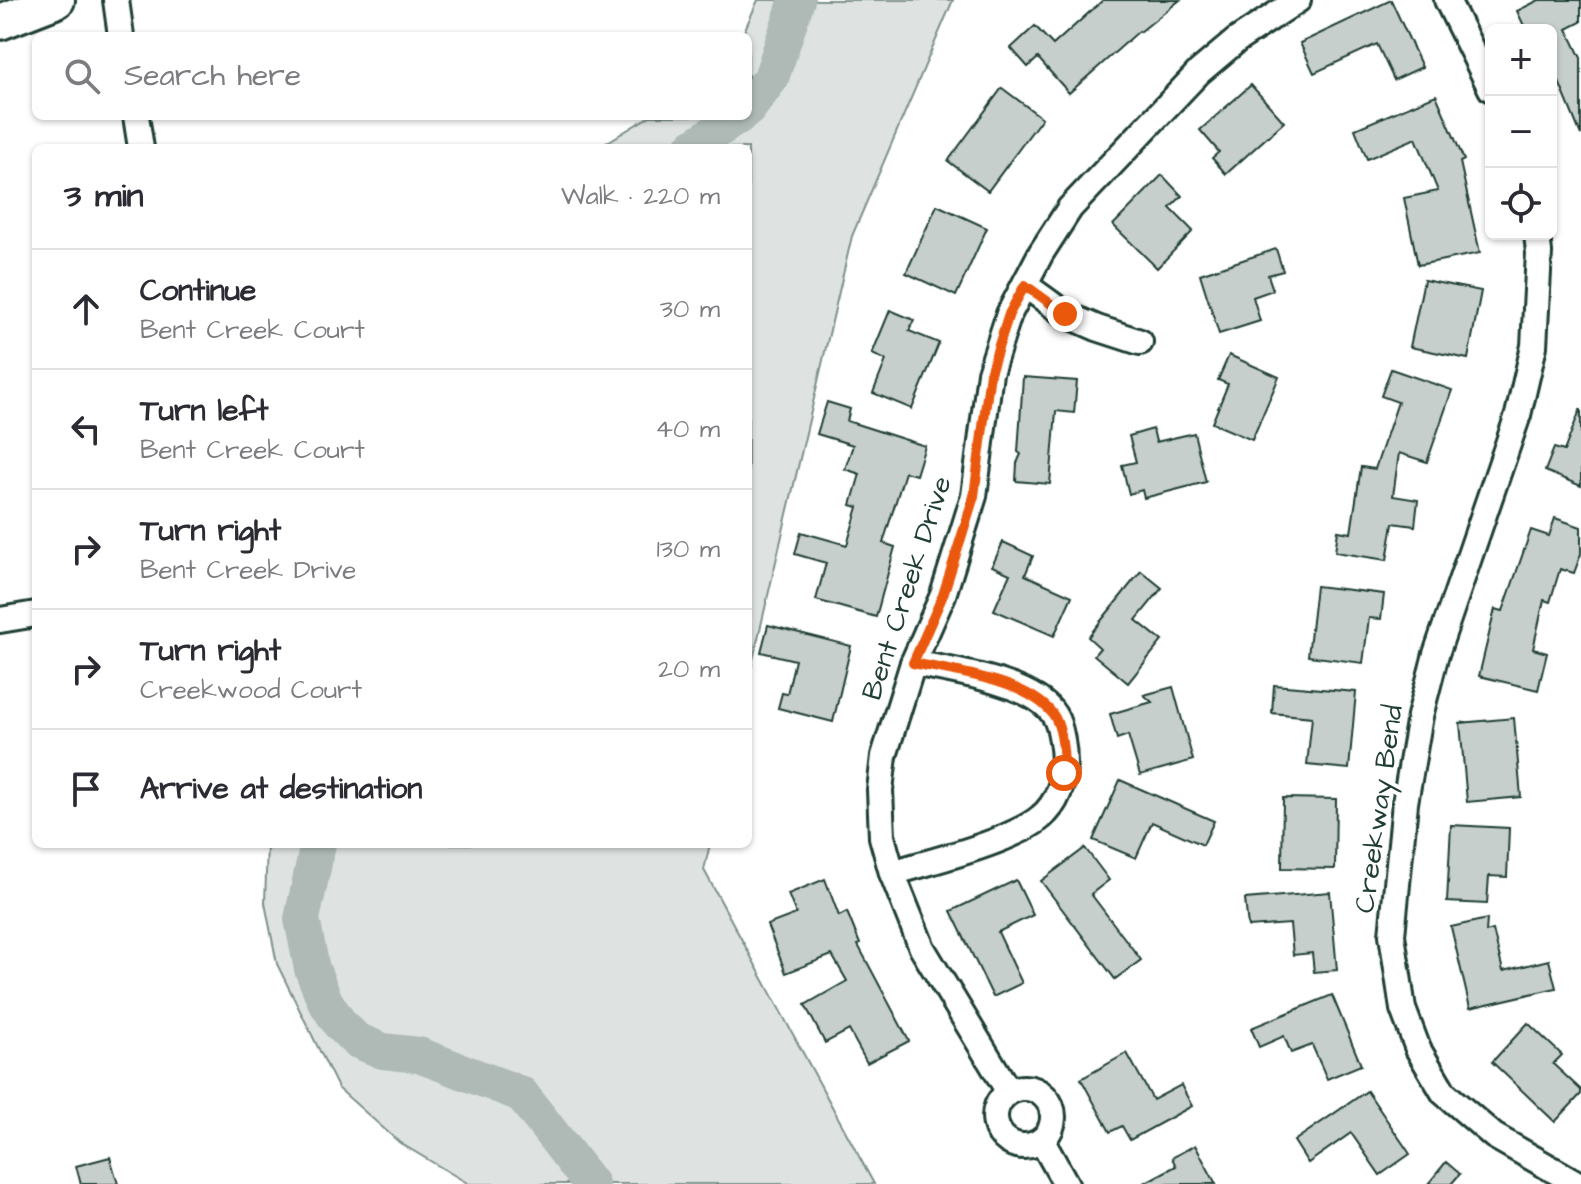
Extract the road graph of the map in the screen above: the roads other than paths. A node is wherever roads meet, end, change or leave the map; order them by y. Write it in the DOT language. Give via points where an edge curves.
graph roads {
  1 [pos="57,0"];
  2 [pos="116,0"];
  3 [pos="1298,0"];
  4 [pos="1447,0"];
  5 [pos="0,22"];
  6 [pos="120,32"];
  7 [pos="1485,77"];
  8 [pos="137,120"];
  9 [pos="140,144"];
  10 [pos="1538,240"];
  11 [pos="1025,285"];
  12 [pos="1140,342"];
  13 [pos="32,615"];
  14 [pos="0,620"];
  15 [pos="913,663"];
  16 [pos="892,873"];
  17 [pos="1009,1092"];
  18 [pos="1042,1141"];
  19 [pos="1066,1184"];
  20 [pos="1578,1184"];
  1 -- 5 [label="main road"];
  2 -- 6 [label="street"];
  3 -- 11 [label="street, Bent Creek Drive" via="1199,72 1070,208"];
  4 -- 7 [label="street"];
  8 -- 9 [label="street"];
  10 -- 20 [label="street, Creekway Bend" via="1534,346 1518,415 1420,716 1392,935 1403,1009 1418,1049 1444,1093 1494,1136"];
  11 -- 12 [label="street" via="1065,314"];
  11 -- 15 [label="street, Bent Creek Drive" via="1009,314 990,373 974,496 943,595"];
  13 -- 14 [label="street"];
  15 -- 16 [label="street, Bent Creek Drive" via="884,756 880,790 882,837"];
  15 -- 16 [label="street" via="987,678 1037,698 1054,715 1064,749 1064,773 1051,807 1023,829"];
  16 -- 17 [label="street, Bent Creek Drive" via="922,948"];
  17 -- 18 [label="street" via="1032,1089 1048,1100 1053,1124"];
  17 -- 18 [label="street" via="996,1107 999,1133 1015,1145"];
  18 -- 19 [label="street"];
}
